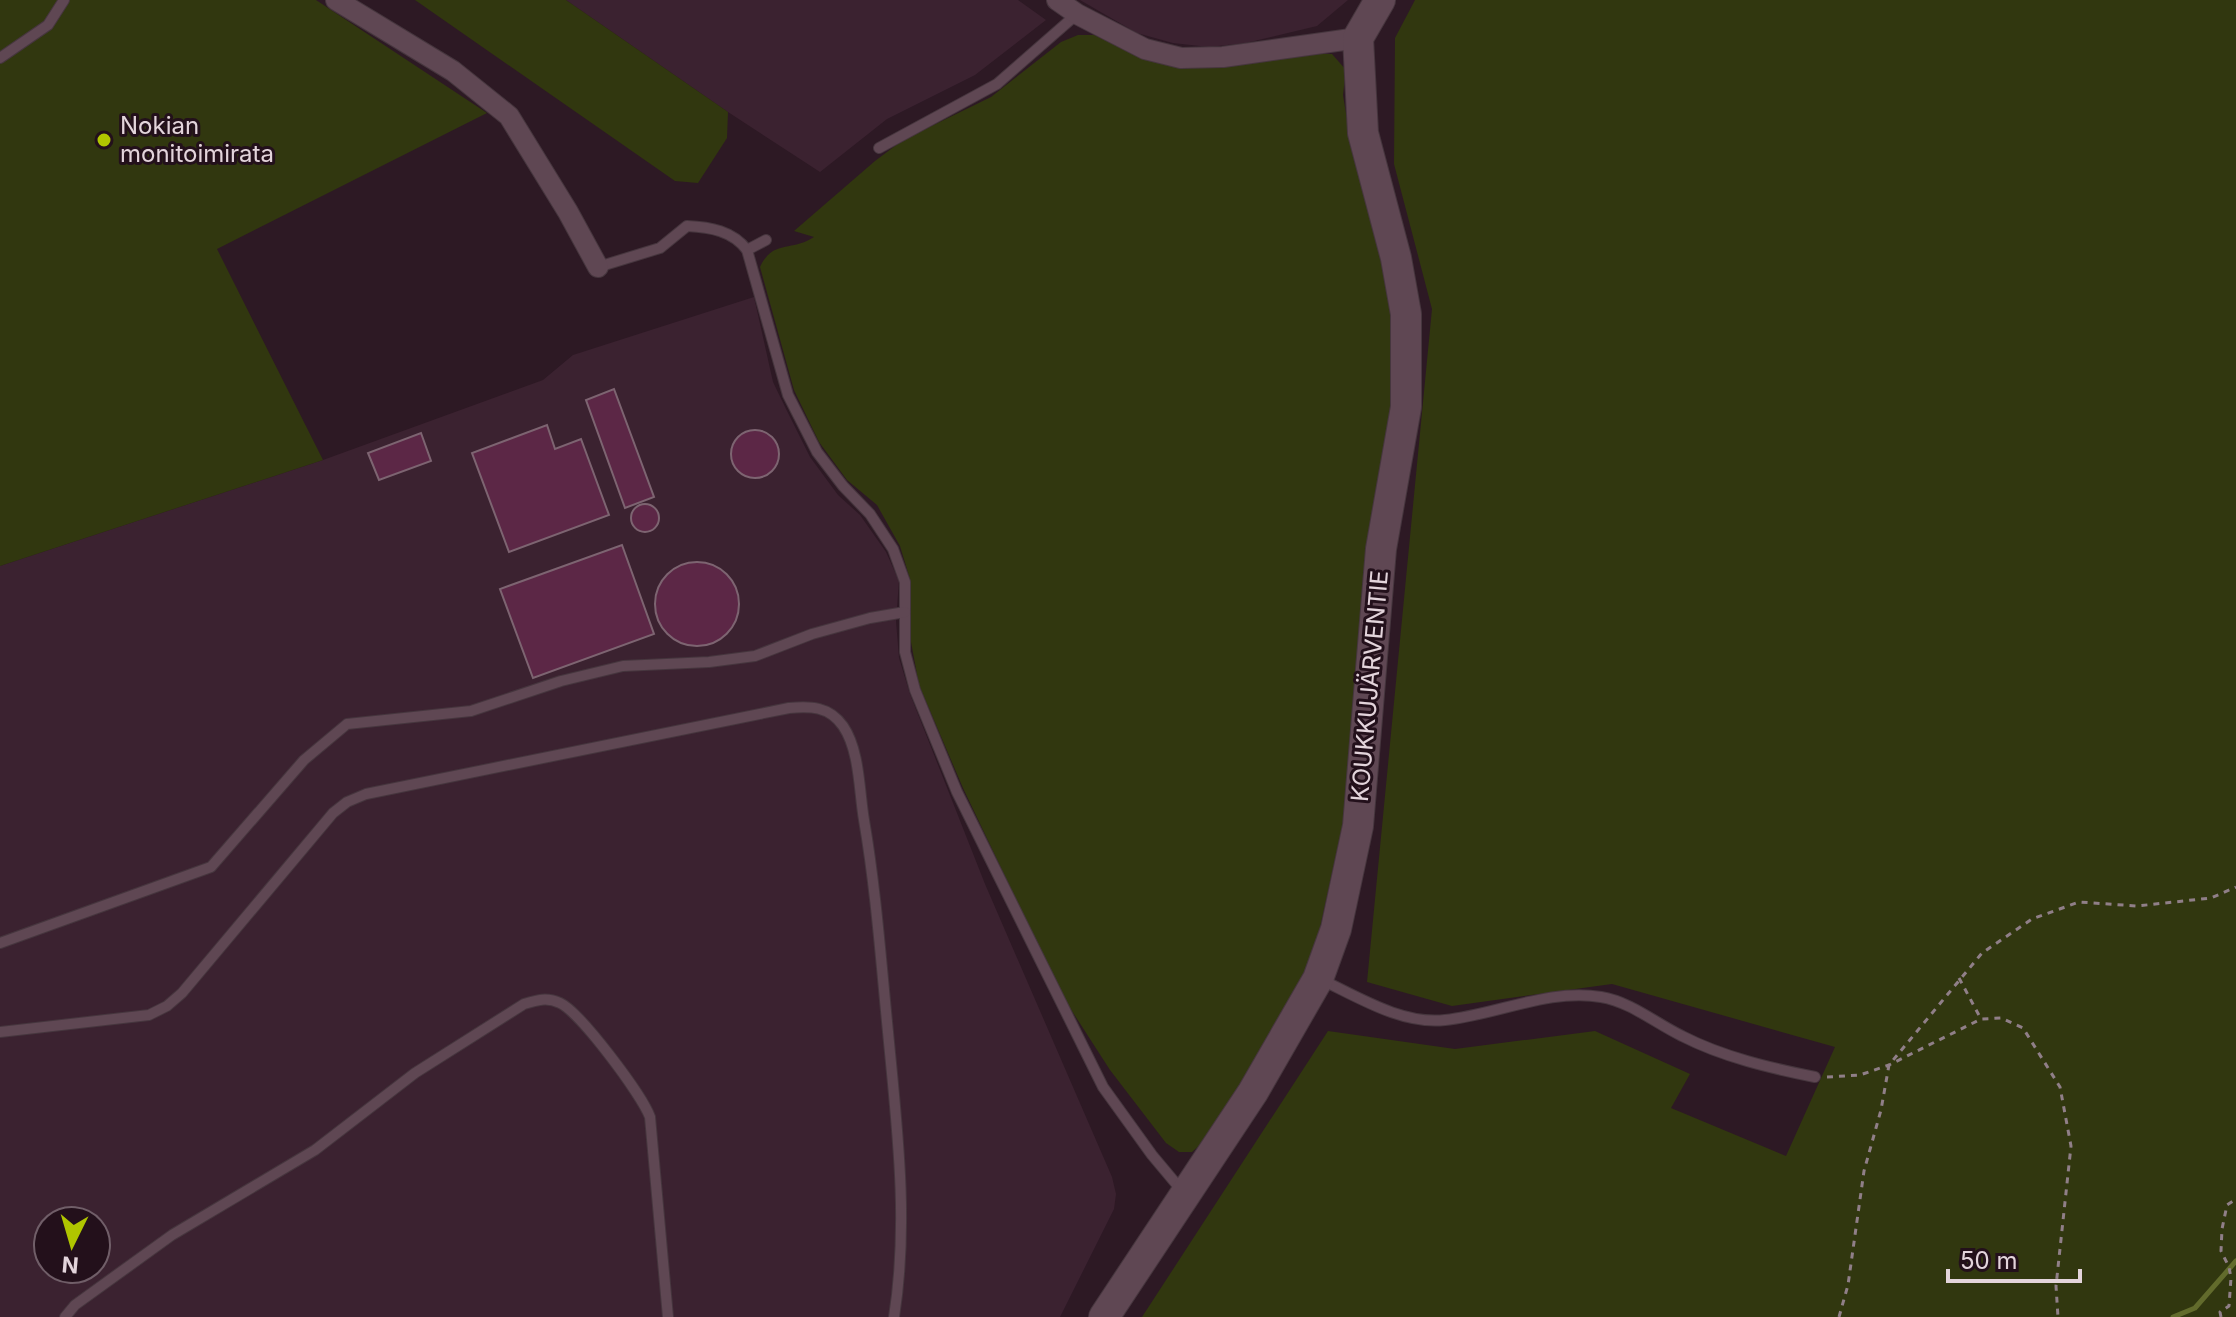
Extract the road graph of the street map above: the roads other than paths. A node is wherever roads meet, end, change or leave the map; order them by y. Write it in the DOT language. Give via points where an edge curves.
graph roads {
  1 [pos="64,0"];
  2 [pos="336,0"];
  3 [pos="1057,0"];
  4 [pos="1380,0"];
  5 [pos="1077,14"];
  6 [pos="1358,38"];
  7 [pos="0,58"];
  8 [pos="879,148"];
  9 [pos="766,240"];
  10 [pos="747,250"];
  11 [pos="598,267"];
  12 [pos="905,612"];
  13 [pos="0,943"];
  14 [pos="1318,979"];
  15 [pos="0,1032"];
  16 [pos="1815,1077"];
  17 [pos="1184,1194"];
  18 [pos="65,1317"];
  19 [pos="668,1317"];
  20 [pos="894,1317"];
  21 [pos="1104,1317"];
  1 -- 7 [label="lane" via="48,25"];
  2 -- 11 [label="street" via="453,71 509,116"];
  3 -- 5 [label="street"];
  4 -- 6 [label="street"];
  5 -- 6 [label="street" via="1145,49 1181,58"];
  5 -- 8 [label="lane" via="997,84"];
  6 -- 14 [label="street, KOUKKUJÄRVENTIE" via="1363,133 1406,314 1406,407 1381,549 1358,826 1336,929"];
  9 -- 10 [label="lane"];
  10 -- 11 [label="lane" via="740,240 711,227 687,226 660,248"];
  10 -- 12 [label="lane" via="788,395 817,452 893,549 905,582"];
  12 -- 13 [label="lane" via="812,634 755,656 623,666 471,711 347,724 304,760 211,867"];
  12 -- 17 [label="lane" via="905,652 915,690 957,792 1103,1087"];
  14 -- 16 [label="lane" via="1404,1017 1443,1021 1558,997 1599,996 1627,1004 1684,1037 1774,1070"];
  14 -- 17 [label="street, KOUKKUJÄRVENTIE" via="1253,1092"];
  15 -- 20 [label="lane" via="149,1015 167,1006 333,813 366,794 789,708 817,707 842,725 852,744 872,868 902,1174"];
  17 -- 21 [label="street, KOUKKUJÄRVENTIE"];
  18 -- 19 [label="lane" via="172,1235 315,1150 415,1073 537,999 564,1004 580,1020 639,1094 650,1117"];
}
